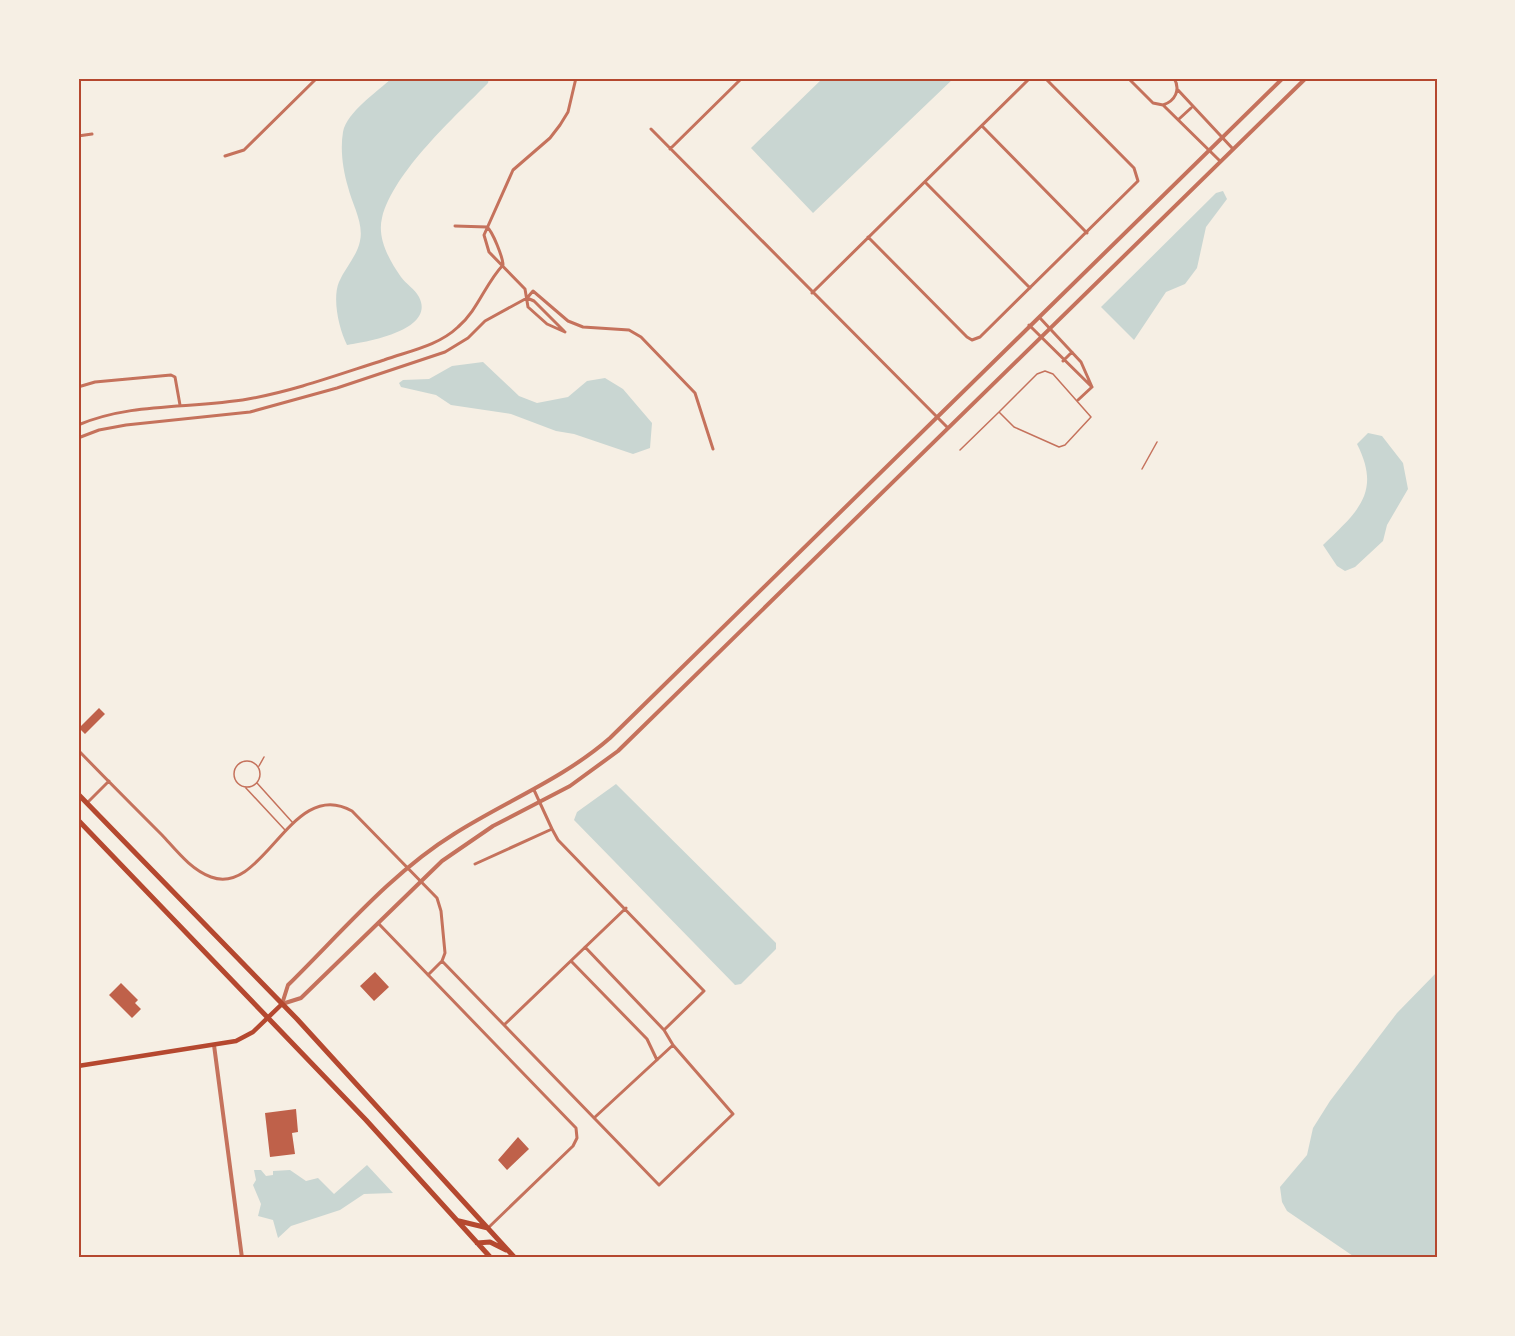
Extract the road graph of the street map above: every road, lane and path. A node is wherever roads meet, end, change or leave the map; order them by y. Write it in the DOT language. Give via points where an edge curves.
graph roads {
  1 [pos="317,78"];
  2 [pos="576,78"];
  3 [pos="742,78"];
  4 [pos="1030,78"];
  5 [pos="1045,78"];
  6 [pos="1128,78"];
  7 [pos="1174,78"];
  8 [pos="1284,78"];
  9 [pos="1306,78"];
  10 [pos="1178,90"];
  11 [pos="1163,105"];
  12 [pos="1191,107"];
  13 [pos="1179,119"];
  14 [pos="981,126"];
  15 [pos="651,129"];
  16 [pos="92,134"];
  17 [pos="78,135"];
  18 [pos="1221,138"];
  19 [pos="670,149"];
  20 [pos="1233,149"];
  21 [pos="1210,150"];
  22 [pos="225,156"];
  23 [pos="1220,161"];
  24 [pos="925,182"];
  25 [pos="455,226"];
  26 [pos="487,227"];
  27 [pos="1087,233"];
  28 [pos="868,237"];
  29 [pos="503,265"];
  30 [pos="1030,288"];
  31 [pos="812,293"];
  32 [pos="526,298"];
  33 [pos="1040,318"];
  34 [pos="568,321"];
  35 [pos="1029,325"];
  36 [pos="1049,327"];
  37 [pos="565,332"];
  38 [pos="1039,336"];
  39 [pos="1072,352"];
  40 [pos="1063,361"];
  41 [pos="78,387"];
  42 [pos="1092,387"];
  43 [pos="1078,400"];
  44 [pos="180,405"];
  45 [pos="999,412"];
  46 [pos="936,419"];
  47 [pos="78,425"];
  48 [pos="948,429"];
  49 [pos="78,438"];
  50 [pos="1157,442"];
  51 [pos="713,449"];
  52 [pos="960,450"];
  53 [pos="1142,469"];
  54 [pos="78,750"];
  55 [pos="264,757"];
  56 [pos="258,766"];
  57 [pos="109,781"];
  58 [pos="257,783"];
  59 [pos="244,787"];
  60 [pos="534,790"];
  61 [pos="78,794"];
  62 [pos="78,803"];
  63 [pos="87,803"];
  64 [pos="541,803"];
  65 [pos="78,820"];
  66 [pos="294,824"];
  67 [pos="552,829"];
  68 [pos="286,831"];
  69 [pos="475,864"];
  70 [pos="408,868"];
  71 [pos="421,881"];
  72 [pos="626,908"];
  73 [pos="378,923"];
  74 [pos="585,947"];
  75 [pos="442,961"];
  76 [pos="571,961"];
  77 [pos="428,975"];
  78 [pos="282,1004"];
  79 [pos="268,1017"];
  80 [pos="504,1025"];
  81 [pos="664,1030"];
  82 [pos="214,1045"];
  83 [pos="673,1046"];
  84 [pos="657,1060"];
  85 [pos="78,1066"];
  86 [pos="594,1118"];
  87 [pos="457,1221"];
  88 [pos="488,1228"];
  89 [pos="477,1243"];
  90 [pos="510,1252"];
  91 [pos="242,1258"];
  92 [pos="491,1258"];
  93 [pos="515,1258"];
  1 -- 22 [label="street" via="244,150"];
  2 -- 26 [label="street" via="564,118 550,138 513,170"];
  3 -- 19 [label="street"];
  4 -- 14 [label="street"];
  5 -- 27 [label="street" via="1139,177 1134,187"];
  6 -- 11 [label="street" via="1153,103"];
  7 -- 10 [label="street"];
  8 -- 18 [label="street"];
  9 -- 20 [label="street"];
  10 -- 11 [label="street"];
  10 -- 12 [label="street"];
  11 -- 13 [label="street"];
  12 -- 13 [label="street"];
  12 -- 18 [label="street"];
  13 -- 21 [label="street"];
  14 -- 24 [label="street"];
  14 -- 27 [label="street"];
  15 -- 19 [label="street"];
  16 -- 17 [label="street"];
  18 -- 20 [label="street"];
  18 -- 21 [label="street"];
  19 -- 31 [label="street"];
  20 -- 23 [label="street"];
  21 -- 23 [label="street"];
  21 -- 33 [label="street"];
  23 -- 36 [label="street"];
  24 -- 28 [label="street"];
  24 -- 30 [label="street"];
  25 -- 26 [label="street"];
  26 -- 29 [label="street" via="503,256"];
  26 -- 29 [label="street" via="485,245"];
  27 -- 30 [label="street"];
  28 -- 30 [label="street" via="969,339 980,336"];
  28 -- 31 [label="street"];
  29 -- 32 [label="street" via="525,289"];
  29 -- 44 [label="street" via="489,279 474,309 440,341 336,376 249,399"];
  31 -- 46 [label="street"];
  32 -- 34 [label="street" via="533,291"];
  32 -- 37 [label="street"];
  32 -- 37 [label="street" via="537,316"];
  32 -- 49 [label="street" via="495,314 445,352 337,388 250,412 126,425"];
  33 -- 35 [label="street"];
  33 -- 36 [label="street"];
  34 -- 37 [label="street"];
  34 -- 51 [label="street" via="583,327 629,330 641,338 695,393"];
  35 -- 38 [label="street"];
  35 -- 46 [label="street"];
  36 -- 38 [label="street"];
  36 -- 39 [label="street"];
  38 -- 40 [label="street"];
  38 -- 48 [label="street"];
  39 -- 40 [label="street"];
  39 -- 42 [label="street" via="1084,366"];
  40 -- 42 [label="street"];
  41 -- 44 [label="street" via="171,375 178,383"];
  42 -- 43 [label="street"];
  43 -- 45 [label="lane" via="1053,374 1045,371 1037,374"];
  43 -- 45 [label="lane" via="1091,414 1091,420 1061,447 1016,429"];
  44 -- 47 [label="street" via="133,410"];
  45 -- 52 [label="lane"];
  46 -- 48 [label="street"];
  46 -- 60 [label="street" via="610,738 588,758"];
  48 -- 64 [label="street" via="618,751"];
  50 -- 53 [label="lane"];
  54 -- 57 [label="street"];
  55 -- 56 [label="lane"];
  56 -- 58 [label="lane"];
  56 -- 59 [label="lane" via="247,760 236,766 235,779"];
  57 -- 63 [label="street"];
  57 -- 68 [label="street" via="190,863 213,878 240,874"];
  58 -- 59 [label="lane"];
  58 -- 66 [label="lane"];
  59 -- 68 [label="lane"];
  60 -- 64 [label="street"];
  60 -- 70 [label="street" via="453,834"];
  61 -- 63 [label="highway"];
  62 -- 63 [label="highway"];
  63 -- 78 [label="highway"];
  64 -- 67 [label="street"];
  64 -- 71 [label="street" via="465,844"];
  65 -- 79 [label="highway"];
  66 -- 68 [label="street"];
  66 -- 70 [label="street" via="316,807 345,807"];
  67 -- 69 [label="street"];
  67 -- 72 [label="street" via="558,840"];
  70 -- 71 [label="street"];
  70 -- 78 [label="street" via="288,985"];
  71 -- 73 [label="street"];
  71 -- 75 [label="street" via="441,907 446,948"];
  72 -- 74 [label="street"];
  72 -- 81 [label="street" via="704,991"];
  73 -- 77 [label="street"];
  73 -- 78 [label="street" via="300,998"];
  74 -- 76 [label="street"];
  74 -- 81 [label="street"];
  75 -- 77 [label="street"];
  75 -- 80 [label="street"];
  76 -- 80 [label="street"];
  76 -- 84 [label="street" via="647,1039"];
  77 -- 88 [label="street" via="573,1124 577,1133 570,1150"];
  78 -- 79 [label="main road"];
  78 -- 88 [label="highway"];
  79 -- 82 [label="main road" via="242,1038"];
  79 -- 87 [label="highway"];
  80 -- 86 [label="street"];
  81 -- 83 [label="street"];
  82 -- 85 [label="main road"];
  82 -- 91 [label="street"];
  83 -- 84 [label="street"];
  83 -- 86 [label="street" via="733,1114 659,1185"];
  84 -- 86 [label="street"];
  87 -- 88 [label="highway"];
  87 -- 89 [label="highway"];
  88 -- 90 [label="highway"];
  89 -- 90 [label="highway" via="490,1242"];
  89 -- 92 [label="highway"];
  90 -- 93 [label="highway"];
}
